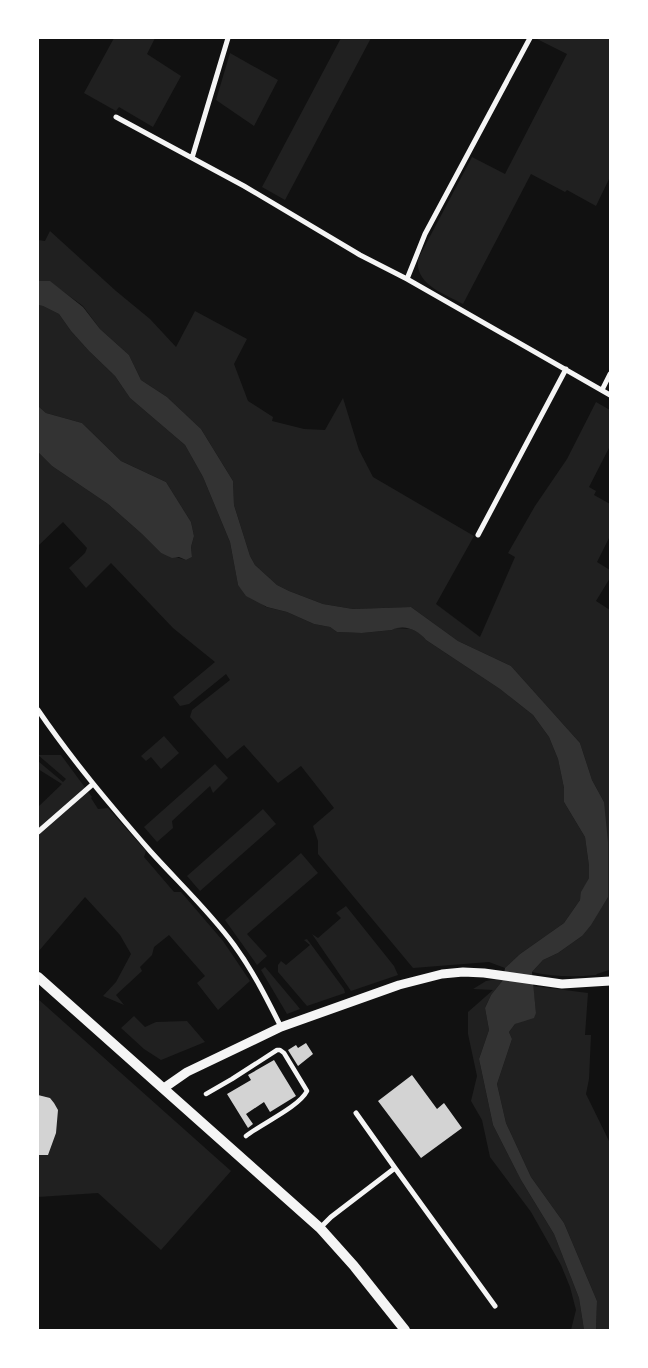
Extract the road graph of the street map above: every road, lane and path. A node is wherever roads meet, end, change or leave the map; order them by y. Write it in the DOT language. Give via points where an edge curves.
graph roads {
  1 [pos="228,38"];
  2 [pos="530,38"];
  3 [pos="116,116"];
  4 [pos="192,158"];
  5 [pos="407,279"];
  6 [pos="566,369"];
  7 [pos="610,374"];
  8 [pos="602,390"];
  9 [pos="610,395"];
  10 [pos="478,535"];
  11 [pos="38,710"];
  12 [pos="93,784"];
  13 [pos="38,832"];
  14 [pos="38,977"];
  15 [pos="610,981"];
  16 [pos="281,1027"];
  17 [pos="164,1088"];
  18 [pos="206,1094"];
  19 [pos="356,1113"];
  20 [pos="246,1136"];
  21 [pos="395,1168"];
  22 [pos="320,1228"];
  23 [pos="496,1306"];
  24 [pos="405,1330"];
  1 -- 4 [label="street"];
  2 -- 5 [label="street" via="425,234"];
  3 -- 4 [label="street"];
  4 -- 5 [label="street"];
  5 -- 6 [label="street"];
  6 -- 8 [label="street"];
  6 -- 10 [label="street"];
  7 -- 8 [label="street"];
  8 -- 9 [label="street"];
  11 -- 12 [label="street"];
  12 -- 13 [label="street"];
  12 -- 16 [label="street" via="234,945 254,974"];
  14 -- 17 [label="main road"];
  15 -- 16 [label="street" via="546,982 499,974 442,974 399,985"];
  16 -- 17 [label="street" via="187,1072"];
  17 -- 22 [label="main road"];
  18 -- 20 [label="street" via="277,1050 284,1053 307,1091 295,1104"];
  19 -- 21 [label="street"];
  21 -- 22 [label="street"];
  21 -- 23 [label="street"];
  22 -- 24 [label="main road"];
}
